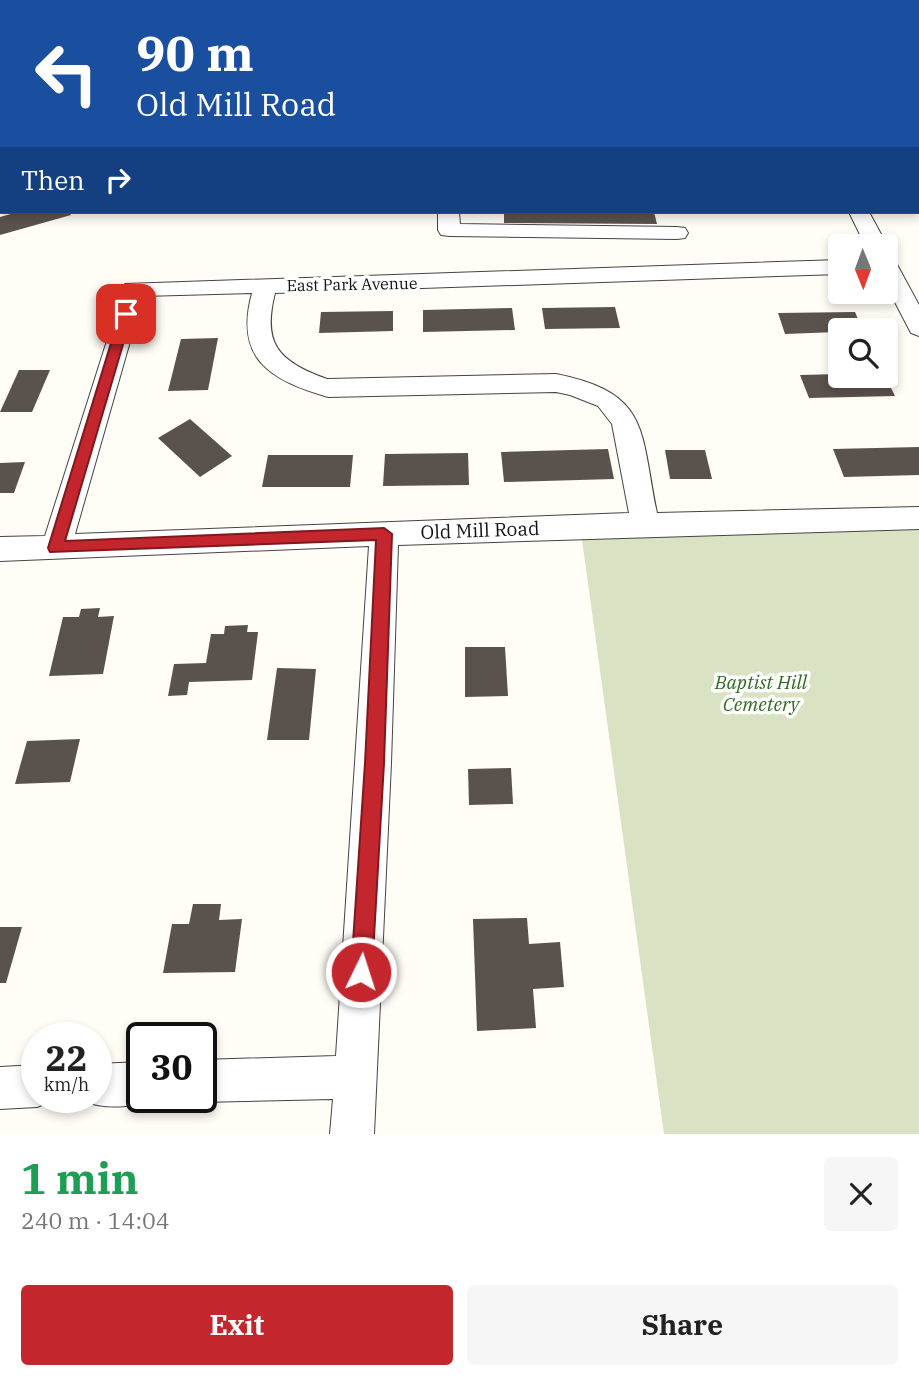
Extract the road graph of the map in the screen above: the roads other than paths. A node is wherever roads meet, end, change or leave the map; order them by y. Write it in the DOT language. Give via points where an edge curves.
graph roads {
  1 [pos="449,214"];
  2 [pos="860,214"];
  3 [pos="675,223"];
  4 [pos="870,234"];
  5 [pos="828,267"];
  6 [pos="685,273"];
  7 [pos="265,286"];
  8 [pos="898,287"];
  9 [pos="919,328"];
  10 [pos="919,518"];
  11 [pos="645,524"];
  12 [pos="384,534"];
  13 [pos="56,548"];
  14 [pos="0,549"];
  15 [pos="355,1077"];
  16 [pos="217,1081"];
  17 [pos="21,1087"];
  18 [pos="0,1088"];
  19 [pos="352,1134"];
  1 -- 3 [label="street" via="449,230"];
  2 -- 4 [label="street"];
  3 -- 6 [label="street"];
  5 -- 6 [label="street, East Park Avenue"];
  6 -- 7 [label="street, East Park Avenue"];
  7 -- 11 [label="street" via="258,335 266,351 288,373 308,383 328,388 556,383 607,400 625,421"];
  7 -- 13 [label="street, East Park Avenue" via="133,289"];
  8 -- 9 [label="street"];
  10 -- 11 [label="street, Old Mill Road"];
  11 -- 12 [label="street, Old Mill Road"];
  12 -- 13 [label="street, Old Mill Road"];
  12 -- 15 [label="street"];
  13 -- 14 [label="street, Old Mill Road"];
  15 -- 16 [label="street"];
  15 -- 19 [label="street"];
  17 -- 18 [label="street"];
}
